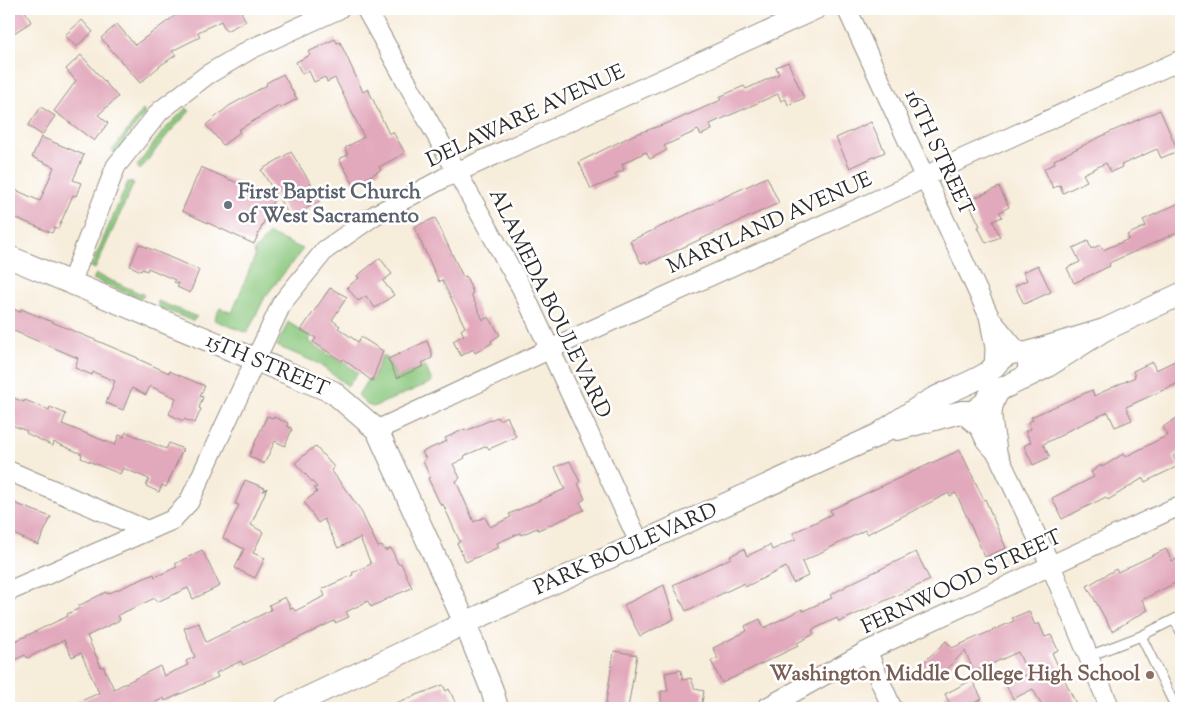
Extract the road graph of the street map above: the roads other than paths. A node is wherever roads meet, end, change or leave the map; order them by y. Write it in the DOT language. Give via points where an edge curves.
graph roads {
  1 [pos="339,9"];
  2 [pos="366,9"];
  3 [pos="817,9"];
  4 [pos="847,9"];
  5 [pos="1181,60"];
  6 [pos="458,173"];
  7 [pos="925,177"];
  8 [pos="9,257"];
  9 [pos="71,283"];
  10 [pos="1181,294"];
  11 [pos="988,316"];
  12 [pos="1104,330"];
  13 [pos="550,349"];
  14 [pos="1020,352"];
  15 [pos="255,361"];
  16 [pos="1006,379"];
  17 [pos="962,386"];
  18 [pos="961,412"];
  19 [pos="377,430"];
  20 [pos="878,435"];
  21 [pos="997,453"];
  22 [pos="9,470"];
  23 [pos="1181,505"];
  24 [pos="146,530"];
  25 [pos="640,544"];
  26 [pos="1051,566"];
  27 [pos="9,592"];
  28 [pos="1178,618"];
  29 [pos="465,623"];
  30 [pos="1181,632"];
  31 [pos="1141,636"];
  32 [pos="867,651"];
  33 [pos="1089,656"];
  34 [pos="289,708"];
  35 [pos="497,708"];
  36 [pos="766,708"];
  37 [pos="892,708"];
  38 [pos="1110,708"];
  39 [pos="1176,708"];
  1 -- 9 [label="street" via="251,49 207,75 160,111 116,166"];
  2 -- 6 [label="street, ALAMEDA BOULEVARD"];
  3 -- 6 [label="street, DELAWARE AVENUE"];
  4 -- 7 [label="street, 16TH STREET"];
  5 -- 7 [label="street, MARYLAND AVENUE"];
  6 -- 13 [label="street, ALAMEDA BOULEVARD" via="522,289"];
  6 -- 15 [label="street, DELAWARE AVENUE" via="375,215 325,250 282,303"];
  7 -- 11 [label="street, 16TH STREET"];
  7 -- 13 [label="street, MARYLAND AVENUE"];
  8 -- 9 [label="street, 15TH STREET"];
  9 -- 15 [label="street, 15TH STREET"];
  10 -- 12 [label="street"];
  11 -- 14 [label="street"];
  11 -- 16 [label="street"];
  12 -- 14 [label="street"];
  12 -- 16 [label="street" via="1046,368"];
  13 -- 19 [label="street, MARYLAND AVENUE"];
  13 -- 25 [label="street, ALAMEDA BOULEVARD"];
  14 -- 16 [label="street" via="1007,354 999,361"];
  14 -- 16 [label="street" via="1029,359 1029,372"];
  15 -- 19 [label="street, 15TH STREET" via="333,392"];
  15 -- 24 [label="street, DELAWARE AVENUE" via="189,502 172,520"];
  16 -- 17 [label="street, PARK BOULEVARD"];
  16 -- 18 [label="street" via="978,409"];
  16 -- 21 [label="street" via="994,403 991,418"];
  17 -- 18 [label="street" via="956,395"];
  17 -- 20 [label="street, PARK BOULEVARD" via="932,400"];
  18 -- 20 [label="street"];
  18 -- 21 [label="street" via="980,428"];
  19 -- 29 [label="street, 15TH STREET"];
  20 -- 25 [label="street, PARK BOULEVARD"];
  21 -- 26 [label="street"];
  22 -- 24 [label="street"];
  23 -- 26 [label="street, FERNWOOD STREET"];
  24 -- 27 [label="street, DELAWARE AVENUE"];
  25 -- 29 [label="street, PARK BOULEVARD"];
  26 -- 32 [label="street, FERNWOOD STREET"];
  26 -- 33 [label="street"];
  28 -- 30 [label="lane"];
  28 -- 31 [label="lane"];
  29 -- 34 [label="street, PARK BOULEVARD"];
  29 -- 35 [label="street, 15TH STREET"];
  31 -- 33 [label="lane"];
  31 -- 39 [label="lane"];
  32 -- 36 [label="street, FERNWOOD STREET"];
  32 -- 37 [label="street"];
  33 -- 38 [label="street"];
}
